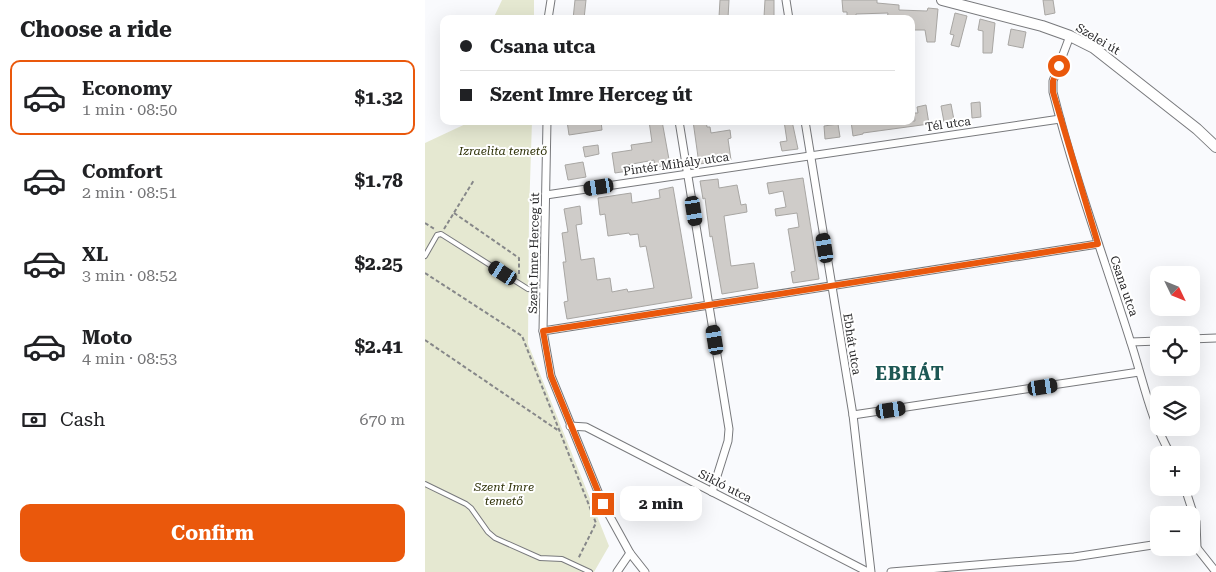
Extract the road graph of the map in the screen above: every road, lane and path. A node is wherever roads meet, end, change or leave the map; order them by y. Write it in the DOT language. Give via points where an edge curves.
graph roads {
  1 [pos="551,0"];
  2 [pos="786,0"];
  3 [pos="942,0"];
  4 [pos="549,15"];
  5 [pos="788,15"];
  6 [pos="1070,36"];
  7 [pos="1059,119"];
  8 [pos="547,125"];
  9 [pos="680,125"];
  10 [pos="806,125"];
  11 [pos="1216,147"];
  12 [pos="810,156"];
  13 [pos="688,174"];
  14 [pos="474,180"];
  15 [pos="546,195"];
  16 [pos="454,213"];
  17 [pos="425,223"];
  18 [pos="441,234"];
  19 [pos="1098,244"];
  20 [pos="425,256"];
  21 [pos="425,273"];
  22 [pos="519,283"];
  23 [pos="831,285"];
  24 [pos="544,291"];
  25 [pos="709,304"];
  26 [pos="543,331"];
  27 [pos="1216,338"];
  28 [pos="1200,339"];
  29 [pos="425,340"];
  30 [pos="1150,341"];
  31 [pos="1131,342"];
  32 [pos="1139,372"];
  33 [pos="853,415"];
  34 [pos="571,426"];
  35 [pos="559,431"];
  36 [pos="1166,446"];
  37 [pos="425,484"];
  38 [pos="712,492"];
  39 [pos="1150,545"];
  40 [pos="630,553"];
  41 [pos="1200,553"];
  42 [pos="575,564"];
  43 [pos="590,572"];
  44 [pos="617,572"];
  45 [pos="645,572"];
  46 [pos="870,572"];
  47 [pos="891,572"];
  48 [pos="1216,572"];
  1 -- 4 [label="street"];
  2 -- 5 [label="street"];
  3 -- 6 [label="main road, Szelei út"];
  6 -- 7 [label="street, Csana utca" via="1053,81"];
  6 -- 11 [label="main road, Szelei út" via="1116,64"];
  7 -- 12 [label="street, Tél utca"];
  7 -- 19 [label="street, Csana utca"];
  8 -- 15 [label="street, Szent Imre Herceg út"];
  9 -- 13 [label="street"];
  10 -- 12 [label="street, Ebhát utca"];
  12 -- 13 [label="street, Pintér Mihály utca"];
  12 -- 23 [label="street, Ebhát utca"];
  13 -- 15 [label="street, Pintér Mihály utca"];
  13 -- 25 [label="street"];
  14 -- 16 [label="path"];
  15 -- 24 [label="street, Szent Imre Herceg út"];
  16 -- 18 [label="path"];
  16 -- 22 [label="path" via="519,258"];
  17 -- 18 [label="path"];
  18 -- 20 [label="lane" via="437,235"];
  18 -- 22 [label="lane"];
  19 -- 23 [label="street"];
  19 -- 31 [label="street, Csana utca"];
  21 -- 35 [label="path" via="522,336"];
  22 -- 24 [label="lane" via="528,289"];
  23 -- 25 [label="street"];
  23 -- 33 [label="street, Ebhát utca"];
  24 -- 26 [label="street, Szent Imre Herceg út"];
  25 -- 26 [label="street"];
  25 -- 38 [label="street" via="729,429"];
  26 -- 34 [label="street, Szent Imre Herceg út" via="551,376"];
  27 -- 28 [label="street"];
  29 -- 35 [label="path"];
  30 -- 31 [label="street"];
  31 -- 32 [label="street, Csana utca"];
  32 -- 33 [label="street"];
  32 -- 36 [label="street, Csana utca"];
  33 -- 46 [label="street, Ebhát utca"];
  34 -- 38 [label="street, Sikló utca" via="585,427"];
  34 -- 40 [label="street, Szent Imre Herceg út" via="603,504"];
  35 -- 42 [label="path" via="596,523"];
  37 -- 42 [label="lane" via="466,504 495,538 540,558 562,559"];
  38 -- 46 [label="street, Sikló utca"];
  39 -- 47 [label="street" via="1074,557"];
  40 -- 44 [label="street"];
  40 -- 45 [label="street, Szent Imre Herceg út"];
  41 -- 48 [label="street"];
  42 -- 43 [label="lane"];
}
